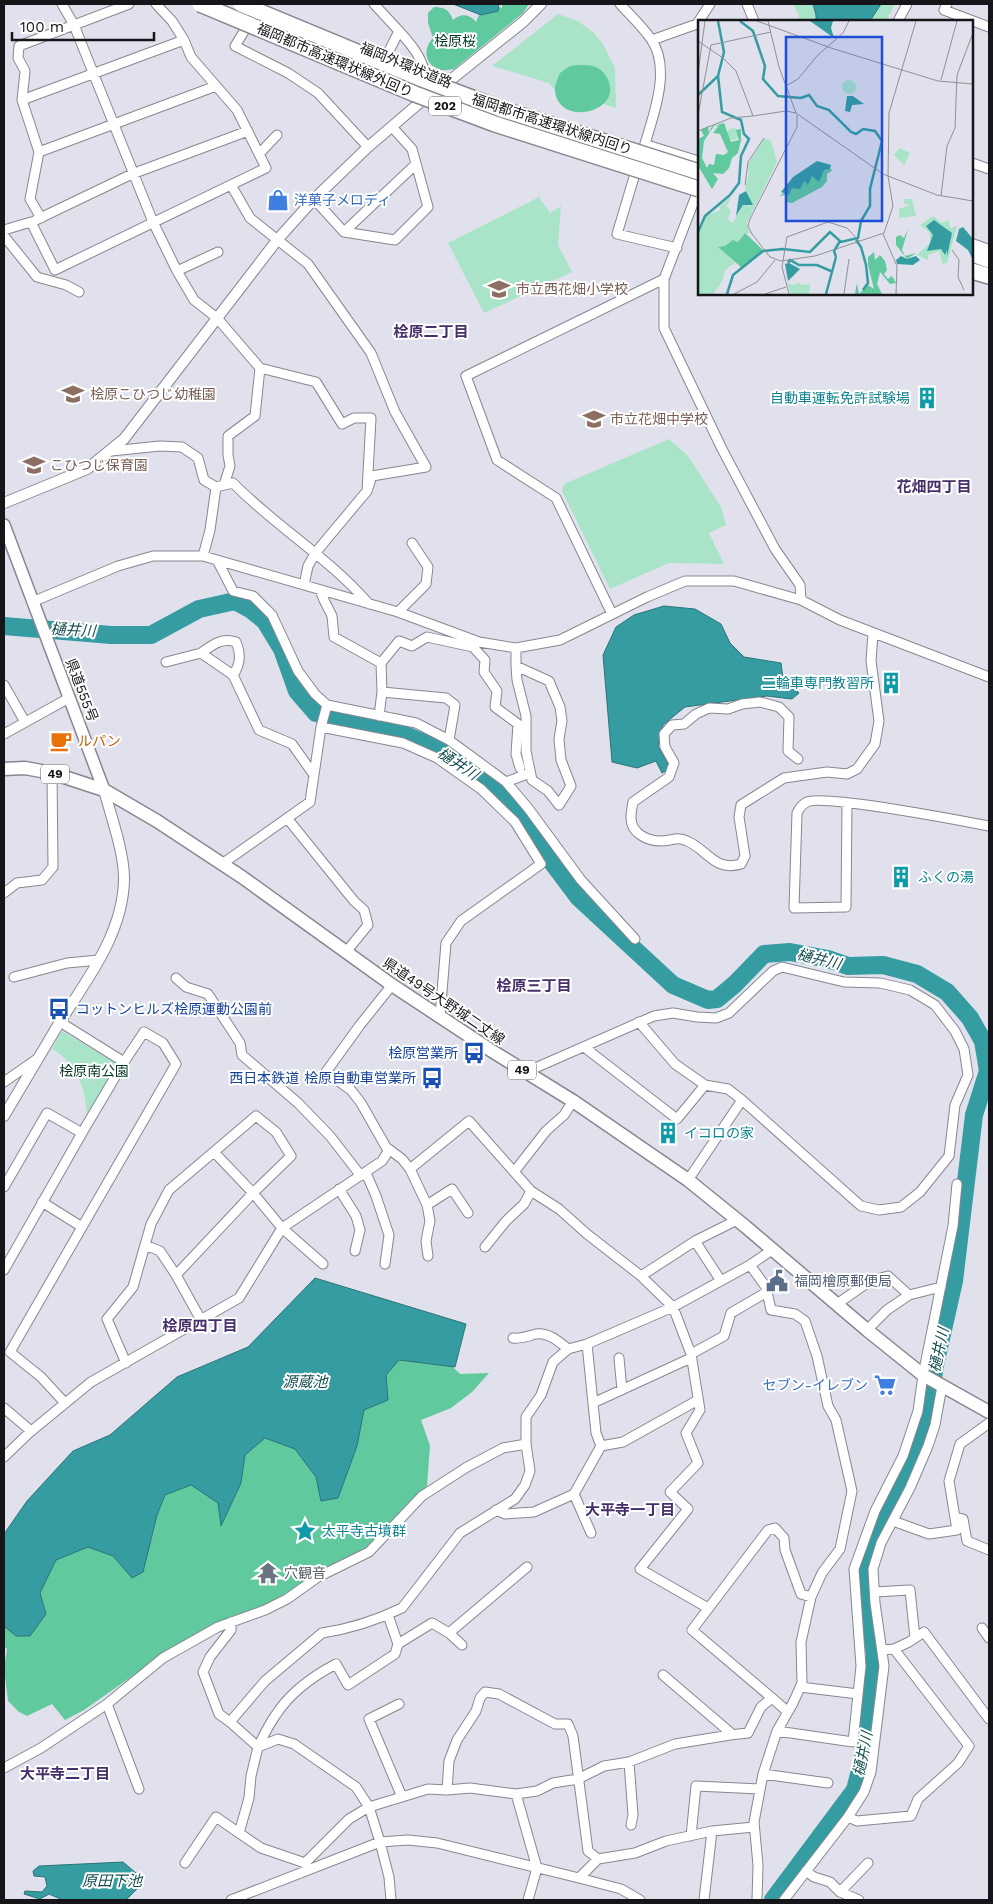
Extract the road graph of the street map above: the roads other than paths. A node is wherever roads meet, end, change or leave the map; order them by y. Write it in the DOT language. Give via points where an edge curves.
graph roads {
  1 [pos="62,4"];
  2 [pos="130,4"];
  3 [pos="156,4"];
  4 [pos="200,4"];
  5 [pos="241,4"];
  6 [pos="374,4"];
  7 [pos="541,4"];
  8 [pos="620,4"];
  9 [pos="710,4"];
  10 [pos="747,4"];
  11 [pos="906,4"];
  12 [pos="946,4"];
  13 [pos="264,5"];
  14 [pos="701,20"];
  15 [pos="754,20"];
  16 [pos="898,20"];
  17 [pos="972,20"];
  18 [pos="973,20"];
  19 [pos="74,25"];
  20 [pos="248,25"];
  21 [pos="698,25"];
  22 [pos="989,26"];
  23 [pos="399,31"];
  24 [pos="184,40"];
  25 [pos="652,40"];
  26 [pos="386,57"];
  27 [pos="93,74"];
  28 [pos="426,74"];
  29 [pos="448,82"];
  30 [pos="216,86"];
  31 [pos="424,99"];
  32 [pos="22,100"];
  33 [pos="112,124"];
  34 [pos="392,127"];
  35 [pos="248,131"];
  36 [pos="276,135"];
  37 [pos="368,147"];
  38 [pos="644,147"];
  39 [pos="39,152"];
  40 [pos="259,154"];
  41 [pos="973,163"];
  42 [pos="416,164"];
  43 [pos="698,164"];
  44 [pos="637,166"];
  45 [pos="989,169"];
  46 [pos="698,172"];
  47 [pos="132,174"];
  48 [pos="231,185"];
  49 [pos="698,188"];
  50 [pos="698,188"];
  51 [pos="698,191"];
  52 [pos="314,199"];
  53 [pos="41,218"];
  54 [pos="31,222"];
  55 [pos="152,222"];
  56 [pos="4,230"];
  57 [pos="344,232"];
  58 [pos="4,236"];
  59 [pos="278,239"];
  60 [pos="973,246"];
  61 [pos="677,248"];
  62 [pos="218,252"];
  63 [pos="989,252"];
  64 [pos="973,254"];
  65 [pos="989,260"];
  66 [pos="177,271"];
  67 [pos="973,271"];
  68 [pos="989,277"];
  69 [pos="664,279"];
  70 [pos="79,292"];
  71 [pos="216,318"];
  72 [pos="260,368"];
  73 [pos="111,450"];
  74 [pos="220,486"];
  75 [pos="367,490"];
  76 [pos="4,503"];
  77 [pos="4,525"];
  78 [pos="412,543"];
  79 [pos="316,552"];
  80 [pos="203,556"];
  81 [pos="217,560"];
  82 [pos="304,585"];
  83 [pos="320,590"];
  84 [pos="800,600"];
  85 [pos="32,602"];
  86 [pos="369,604"];
  87 [pos="398,612"];
  88 [pos="612,614"];
  89 [pos="872,633"];
  90 [pos="516,648"];
  91 [pos="201,653"];
  92 [pos="166,662"];
  93 [pos="381,663"];
  94 [pos="516,666"];
  95 [pos="233,674"];
  96 [pos="989,677"];
  97 [pos="4,685"];
  98 [pos="382,692"];
  99 [pos="69,698"];
  100 [pos="326,707"];
  101 [pos="379,716"];
  102 [pos="24,722"];
  103 [pos="321,724"];
  104 [pos="4,734"];
  105 [pos="449,740"];
  106 [pos="798,759"];
  107 [pos="520,768"];
  108 [pos="4,769"];
  109 [pos="52,773"];
  110 [pos="530,773"];
  111 [pos="314,775"];
  112 [pos="506,782"];
  113 [pos="104,790"];
  114 [pos="847,803"];
  115 [pos="288,818"];
  116 [pos="989,826"];
  117 [pos="222,864"];
  118 [pos="4,893"];
  119 [pos="635,938"];
  120 [pos="346,952"];
  121 [pos="99,960"];
  122 [pos="14,977"];
  123 [pos="176,978"];
  124 [pos="392,985"];
  125 [pos="440,1016"];
  126 [pos="60,1022"];
  127 [pos="639,1022"];
  128 [pos="584,1047"];
  129 [pos="38,1059"];
  130 [pos="124,1062"];
  131 [pos="526,1072"];
  132 [pos="4,1082"];
  133 [pos="705,1085"];
  134 [pos="742,1100"];
  135 [pos="573,1101"];
  136 [pos="4,1116"];
  137 [pos="82,1133"];
  138 [pos="389,1150"];
  139 [pos="214,1152"];
  140 [pos="410,1168"];
  141 [pos="514,1172"];
  142 [pos="364,1174"];
  143 [pos="688,1180"];
  144 [pos="957,1184"];
  145 [pos="4,1187"];
  146 [pos="339,1189"];
  147 [pos="531,1191"];
  148 [pos="253,1193"];
  149 [pos="42,1202"];
  150 [pos="427,1205"];
  151 [pos="468,1213"];
  152 [pos="737,1220"];
  153 [pos="82,1227"];
  154 [pos="282,1228"];
  155 [pos="695,1241"];
  156 [pos="145,1245"];
  157 [pos="485,1246"];
  158 [pos="772,1250"];
  159 [pos="355,1251"];
  160 [pos="428,1256"];
  161 [pos="323,1264"];
  162 [pos="385,1264"];
  163 [pos="750,1265"];
  164 [pos="4,1270"];
  165 [pos="176,1275"];
  166 [pos="641,1276"];
  167 [pos="721,1281"];
  168 [pos="941,1288"];
  169 [pos="767,1292"];
  170 [pos="909,1295"];
  171 [pos="837,1304"];
  172 [pos="674,1307"];
  173 [pos="201,1320"];
  174 [pos="867,1330"];
  175 [pos="512,1338"];
  176 [pos="587,1344"];
  177 [pos="4,1349"];
  178 [pos="568,1349"];
  179 [pos="14,1355"];
  180 [pos="691,1356"];
  181 [pos="619,1358"];
  182 [pos="126,1363"];
  183 [pos="922,1375"];
  184 [pos="942,1386"];
  185 [pos="622,1390"];
  186 [pos="698,1400"];
  187 [pos="65,1403"];
  188 [pos="593,1403"];
  189 [pos="4,1408"];
  190 [pos="989,1412"];
  191 [pos="989,1423"];
  192 [pos="31,1431"];
  193 [pos="526,1444"];
  194 [pos="601,1446"];
  195 [pos="4,1457"];
  196 [pos="574,1494"];
  197 [pos="496,1510"];
  198 [pos="955,1517"];
  199 [pos="893,1521"];
  200 [pos="591,1533"];
  201 [pos="989,1550"];
  202 [pos="527,1567"];
  203 [pos="874,1592"];
  204 [pos="811,1597"];
  205 [pos="708,1608"];
  206 [pos="388,1615"];
  207 [pos="231,1622"];
  208 [pos="982,1628"];
  209 [pos="450,1633"];
  210 [pos="915,1638"];
  211 [pos="989,1638"];
  212 [pos="398,1644"];
  213 [pos="462,1645"];
  214 [pos="894,1649"];
  215 [pos="882,1650"];
  216 [pos="662,1675"];
  217 [pos="800,1687"];
  218 [pos="858,1694"];
  219 [pos="772,1698"];
  220 [pos="107,1704"];
  221 [pos="398,1704"];
  222 [pos="788,1712"];
  223 [pos="989,1718"];
  224 [pos="230,1722"];
  225 [pos="777,1731"];
  226 [pos="732,1734"];
  227 [pos="258,1747"];
  228 [pos="629,1762"];
  229 [pos="4,1768"];
  230 [pos="763,1774"];
  231 [pos="578,1779"];
  232 [pos="828,1783"];
  233 [pos="139,1789"];
  234 [pos="760,1789"];
  235 [pos="447,1790"];
  236 [pos="516,1794"];
  237 [pos="402,1797"];
  238 [pos="369,1807"];
  239 [pos="848,1817"];
  240 [pos="631,1825"];
  241 [pos="754,1827"];
  242 [pos="712,1831"];
  243 [pos="239,1834"];
  244 [pos="691,1836"];
  245 [pos="380,1842"];
  246 [pos="598,1859"];
  247 [pos="185,1863"];
  248 [pos="868,1863"];
  249 [pos="536,1868"];
  250 [pos="806,1871"];
  251 [pos="579,1878"];
  252 [pos="840,1892"];
  253 [pos="231,1900"];
  254 [pos="391,1900"];
  255 [pos="528,1900"];
  256 [pos="640,1900"];
  257 [pos="704,1900"];
  258 [pos="757,1900"];
  259 [pos="784,1900"];
  260 [pos="859,1900"];
  1 -- 19 [label="street"];
  2 -- 19 [label="street"];
  3 -- 24 [label="street"];
  4 -- 20 [label="highway, 福岡外環状道路 / 202"];
  4 -- 49 [label="highway, 福岡都市高速環状線外回り, bridge" via="414,94 495,124"];
  5 -- 46 [label="highway, 福岡都市高速環状線内回り, bridge" via="501,109"];
  6 -- 23 [label="street"];
  7 -- 29 [label="street"];
  8 -- 25 [label="street"];
  9 -- 14 [label="street"];
  10 -- 15 [label="street"];
  11 -- 16 [label="street"];
  12 -- 17 [label="street" via="944,10"];
  13 -- 26 [label="highway, 福岡外環状道路 / 202"];
  18 -- 22 [label="street"];
  19 -- 27 [label="street"];
  19 -- 32 [label="street" via="19,46 18,58 25,72"];
  20 -- 31 [label="highway, 福岡外環状道路 / 202"];
  20 -- 37 [label="street" via="235,46 288,73 318,93"];
  21 -- 25 [label="street"];
  23 -- 26 [label="street"];
  23 -- 28 [label="street"];
  24 -- 27 [label="street"];
  24 -- 30 [label="street" via="191,58"];
  25 -- 38 [label="street" via="661,65 659,95"];
  26 -- 28 [label="highway, 福岡外環状道路 / 202"];
  27 -- 32 [label="street"];
  27 -- 33 [label="street"];
  28 -- 29 [label="highway, 福岡外環状道路 / 202"];
  29 -- 31 [label="street"];
  29 -- 38 [label="highway, 福岡外環状道路 / 202" via="541,116"];
  30 -- 33 [label="street"];
  30 -- 35 [label="street" via="238,110"];
  31 -- 34 [label="street"];
  31 -- 44 [label="highway, 福岡外環状道路 / 202" via="537,139"];
  32 -- 39 [label="street"];
  33 -- 39 [label="street"];
  33 -- 47 [label="street"];
  34 -- 37 [label="street"];
  34 -- 42 [label="street" via="412,149"];
  35 -- 40 [label="street"];
  35 -- 47 [label="street"];
  36 -- 40 [label="street"];
  37 -- 52 [label="street"];
  38 -- 43 [label="highway, 福岡外環状道路 / 202"];
  39 -- 53 [label="street" via="30,199"];
  40 -- 48 [label="street" via="266,168"];
  41 -- 45 [label="street"];
  42 -- 57 [label="street"];
  42 -- 57 [label="street" via="428,207 395,240"];
  44 -- 50 [label="highway, 福岡外環状道路 / 202"];
  44 -- 61 [label="street" via="617,234"];
  47 -- 53 [label="street"];
  47 -- 55 [label="street"];
  48 -- 55 [label="street"];
  48 -- 59 [label="street" via="250,218"];
  51 -- 61 [label="street"];
  52 -- 57 [label="street"];
  52 -- 59 [label="street"];
  53 -- 54 [label="street"];
  54 -- 55 [label="street" via="55,270"];
  54 -- 56 [label="street"];
  55 -- 66 [label="street"];
  58 -- 70 [label="street" via="37,277"];
  59 -- 71 [label="street"];
  59 -- 75 [label="street" via="308,264 371,352 395,412 426,467 372,476"];
  60 -- 63 [label="highway"];
  61 -- 69 [label="street"];
  62 -- 66 [label="street"];
  64 -- 65 [label="highway"];
  66 -- 71 [label="street" via="194,300"];
  67 -- 68 [label="highway"];
  69 -- 84 [label="street" via="664,328 722,449 775,549 800,585"];
  69 -- 88 [label="street" via="466,376 497,460 556,498"];
  71 -- 72 [label="street"];
  71 -- 73 [label="street" via="124,439"];
  72 -- 74 [label="street" via="255,416 228,436 230,466"];
  72 -- 75 [label="street" via="316,382 342,424 354,418 371,418"];
  73 -- 74 [label="street" via="182,447 198,458 204,480"];
  73 -- 76 [label="street" via="87,469"];
  74 -- 79 [label="street" via="233,483"];
  74 -- 80 [label="street"];
  75 -- 79 [label="street"];
  77 -- 85 [label="main road, 県道555号"];
  78 -- 87 [label="street" via="428,567 426,584"];
  79 -- 82 [label="street" via="308,566"];
  79 -- 86 [label="street"];
  80 -- 81 [label="street"];
  80 -- 85 [label="street" via="153,556 118,566"];
  81 -- 82 [label="street"];
  81 -- 100 [label="street" via="233,591 253,596 272,614 298,671"];
  82 -- 83 [label="street"];
  83 -- 86 [label="street"];
  83 -- 93 [label="street" via="332,616 334,637"];
  84 -- 88 [label="street" via="734,581 685,581"];
  84 -- 89 [label="street"];
  85 -- 99 [label="main road, 県道555号"];
  86 -- 87 [label="street"];
  87 -- 90 [label="street" via="479,642"];
  88 -- 90 [label="street" via="560,640"];
  89 -- 96 [label="street"];
  89 -- 106 [label="street" via="871,660 879,722 875,744 857,769 847,774 827,772 784,778 741,805 739,817 745,856 741,864 732,866 711,860 688,841 674,838 649,840 635,830 631,818 633,802 669,777 674,763 665,747 664,734 672,725 684,724 696,714 710,708 728,709 760,702 779,707 789,717 788,751"];
  90 -- 94 [label="street"];
  91 -- 92 [label="street"];
  91 -- 95 [label="street"];
  91 -- 95 [label="street" via="215,643 228,639 236,642 240,652 238,668"];
  93 -- 98 [label="street"];
  93 -- 107 [label="street" via="399,641 412,646 428,637 473,647 485,660 484,672 497,691 495,707 518,724 516,754"];
  94 -- 110 [label="street" via="526,716"];
  94 -- 110 [label="street" via="549,682 560,707 561,760 571,786 559,805 548,791 532,780"];
  95 -- 111 [label="street" via="259,730 292,744"];
  97 -- 102 [label="street"];
  98 -- 101 [label="street"];
  98 -- 105 [label="street" via="446,698 455,705"];
  99 -- 102 [label="street"];
  99 -- 113 [label="main road, 県道555号"];
  100 -- 101 [label="street"];
  100 -- 103 [label="street"];
  101 -- 105 [label="street" via="416,723"];
  102 -- 104 [label="street"];
  103 -- 111 [label="street"];
  103 -- 125 [label="street" via="404,743 437,758 481,789 515,822 541,864 461,921 446,943"];
  105 -- 112 [label="street"];
  108 -- 109 [label="main road, 県道49号大野城二丈線 / 49" via="25,768"];
  109 -- 113 [label="main road, 県道49号大野城二丈線 / 49"];
  109 -- 118 [label="street" via="53,867 42,880 17,883"];
  110 -- 112 [label="street"];
  111 -- 115 [label="street" via="310,802"];
  112 -- 119 [label="street" via="581,880"];
  113 -- 117 [label="main road, 県道49号大野城二丈線 / 49"];
  113 -- 121 [label="street" via="124,877 122,906 116,926"];
  114 -- 114 [label="street" via="814,800 806,802 797,813 794,908 846,907"];
  114 -- 116 [label="street"];
  115 -- 117 [label="street"];
  115 -- 120 [label="street" via="364,910 368,925"];
  117 -- 120 [label="main road, 県道49号大野城二丈線 / 49"];
  120 -- 124 [label="main road, 県道49号大野城二丈線 / 49"];
  121 -- 122 [label="street" via="67,963"];
  121 -- 126 [label="street"];
  123 -- 142 [label="street" via="186,987 208,994 240,1042 242,1055 298,1103"];
  124 -- 125 [label="main road, 県道49号大野城二丈線 / 49"];
  124 -- 138 [label="street" via="326,1072 352,1090"];
  125 -- 131 [label="main road, 県道49号大野城二丈線 / 49"];
  126 -- 129 [label="street"];
  126 -- 130 [label="street"];
  127 -- 128 [label="street"];
  127 -- 133 [label="street" via="674,1064"];
  127 -- 134 [label="street" via="673,1013 716,1018 729,1013 773,971 782,967 844,982 880,983 910,990 936,1004 964,1049 968,1075 955,1105 949,1156 920,1192 901,1207 879,1210 861,1206"];
  128 -- 131 [label="street"];
  128 -- 133 [label="street" via="678,1119"];
  129 -- 132 [label="street"];
  129 -- 136 [label="street"];
  130 -- 137 [label="street"];
  130 -- 153 [label="street" via="144,1032 163,1044 176,1064"];
  131 -- 135 [label="main road, 県道49号大野城二丈線 / 49"];
  133 -- 134 [label="street" via="728,1089"];
  134 -- 143 [label="street"];
  135 -- 141 [label="street"];
  135 -- 143 [label="main road, 県道49号大野城二丈線 / 49"];
  137 -- 145 [label="street" via="47,1113"];
  137 -- 149 [label="street"];
  138 -- 140 [label="street"];
  138 -- 142 [label="street" via="382,1162"];
  139 -- 148 [label="street"];
  139 -- 148 [label="street" via="256,1116 276,1132 291,1156"];
  139 -- 156 [label="street" via="169,1190 151,1224"];
  140 -- 141 [label="street" via="469,1121"];
  140 -- 150 [label="street"];
  141 -- 147 [label="street"];
  142 -- 146 [label="street"];
  142 -- 162 [label="street" via="376,1196 389,1235"];
  143 -- 152 [label="main road, 県道49号大野城二丈線 / 49"];
  144 -- 168 [label="street"];
  146 -- 154 [label="street"];
  146 -- 159 [label="street" via="356,1216 360,1230"];
  147 -- 157 [label="street" via="524,1204"];
  147 -- 166 [label="street" via="559,1209"];
  148 -- 154 [label="street"];
  148 -- 165 [label="street"];
  149 -- 153 [label="street"];
  149 -- 164 [label="street"];
  150 -- 151 [label="street" via="452,1189"];
  150 -- 160 [label="street" via="430,1222 426,1241"];
  152 -- 155 [label="street"];
  152 -- 158 [label="main road, 県道49号大野城二丈線 / 49"];
  153 -- 179 [label="street" via="10,1352"];
  154 -- 161 [label="street"];
  154 -- 173 [label="street" via="239,1298"];
  155 -- 166 [label="street"];
  155 -- 167 [label="street"];
  156 -- 165 [label="street" via="160,1251"];
  156 -- 182 [label="street" via="133,1287 107,1319"];
  158 -- 163 [label="street"];
  158 -- 171 [label="main road, 県道49号大野城二丈線 / 49"];
  163 -- 167 [label="street"];
  163 -- 169 [label="street"];
  165 -- 173 [label="street"];
  166 -- 172 [label="street"];
  167 -- 172 [label="street"];
  168 -- 170 [label="street"];
  168 -- 183 [label="street"];
  169 -- 180 [label="street" via="731,1314 724,1336"];
  169 -- 204 [label="street" via="771,1310 795,1314 805,1321 828,1406 836,1420 852,1490 840,1549 822,1573"];
  170 -- 171 [label="street" via="888,1276 870,1281"];
  170 -- 174 [label="street" via="887,1310"];
  171 -- 174 [label="main road, 県道49号大野城二丈線 / 49"];
  172 -- 176 [label="street"];
  172 -- 180 [label="street"];
  173 -- 182 [label="street"];
  174 -- 183 [label="main road, 県道49号大野城二丈線 / 49"];
  175 -- 178 [label="street" via="549,1335"];
  176 -- 178 [label="street"];
  176 -- 188 [label="street"];
  177 -- 179 [label="street"];
  178 -- 193 [label="street" via="553,1362 541,1395 526,1417"];
  179 -- 187 [label="street" via="42,1377"];
  180 -- 185 [label="street"];
  180 -- 186 [label="street"];
  181 -- 185 [label="street"];
  182 -- 187 [label="street" via="90,1382"];
  183 -- 184 [label="main road, 県道49号大野城二丈線 / 49"];
  183 -- 218 [label="street" via="918,1411 903,1456 874,1511 854,1568 861,1666"];
  184 -- 190 [label="main road, 県道49号大野城二丈線 / 49"];
  184 -- 199 [label="street" via="928,1446"];
  185 -- 188 [label="street"];
  186 -- 194 [label="street" via="622,1442"];
  186 -- 205 [label="street" via="700,1410 686,1432 698,1463 670,1492 688,1509 640,1569"];
  187 -- 192 [label="street"];
  188 -- 194 [label="street" via="596,1434"];
  189 -- 192 [label="street"];
  191 -- 198 [label="street" via="960,1444 948,1481"];
  192 -- 195 [label="street"];
  193 -- 197 [label="street" via="530,1471 524,1485 515,1498"];
  193 -- 207 [label="street" via="503,1448 422,1496 369,1552 318,1577 280,1603"];
  194 -- 196 [label="street"];
  196 -- 197 [label="street" via="534,1512 505,1514"];
  196 -- 200 [label="street"];
  197 -- 206 [label="street" via="460,1533 402,1608"];
  198 -- 199 [label="street" via="957,1530 929,1534"];
  198 -- 201 [label="street" via="962,1519 967,1541"];
  199 -- 203 [label="street" via="881,1543 873,1569"];
  202 -- 209 [label="street"];
  203 -- 210 [label="street" via="910,1590"];
  203 -- 215 [label="street"];
  204 -- 205 [label="street" via="801,1594 785,1550 784,1538 776,1528 768,1530"];
  204 -- 217 [label="street" via="801,1642"];
  205 -- 219 [label="street" via="692,1630"];
  206 -- 212 [label="street"];
  206 -- 224 [label="street" via="322,1633 266,1681"];
  207 -- 220 [label="street" via="163,1658"];
  207 -- 224 [label="street" via="231,1630 203,1672 219,1714"];
  208 -- 211 [label="street"];
  209 -- 212 [label="street" via="432,1623"];
  209 -- 213 [label="street"];
  210 -- 214 [label="street"];
  210 -- 223 [label="street" via="924,1632"];
  212 -- 227 [label="street" via="395,1654 348,1685 336,1664 300,1688 275,1715"];
  214 -- 215 [label="street"];
  214 -- 239 [label="street" via="969,1746 958,1763 918,1799 911,1816 857,1821"];
  215 -- 239 [label="street" via="884,1666 871,1772 864,1792"];
  216 -- 226 [label="street"];
  217 -- 218 [label="street"];
  217 -- 222 [label="street"];
  218 -- 225 [label="street" via="853,1742"];
  219 -- 222 [label="street"];
  219 -- 226 [label="street" via="760,1707 748,1733"];
  220 -- 229 [label="street" via="41,1748"];
  220 -- 233 [label="street"];
  221 -- 237 [label="street" via="369,1719"];
  222 -- 225 [label="street"];
  224 -- 227 [label="street"];
  225 -- 230 [label="street"];
  226 -- 228 [label="street" via="674,1744"];
  227 -- 238 [label="street" via="278,1739 294,1744 356,1787"];
  227 -- 243 [label="street"];
  228 -- 231 [label="street" via="604,1766"];
  228 -- 240 [label="street"];
  230 -- 232 [label="street"];
  230 -- 234 [label="street"];
  231 -- 235 [label="street" via="573,1736 568,1724 555,1724 499,1694 485,1692 457,1740 449,1761"];
  231 -- 236 [label="street"];
  231 -- 246 [label="street" via="588,1851"];
  234 -- 241 [label="street"];
  234 -- 244 [label="street" via="696,1786"];
  235 -- 236 [label="street" via="470,1788"];
  235 -- 237 [label="street" via="428,1789"];
  236 -- 249 [label="street"];
  237 -- 238 [label="street"];
  238 -- 243 [label="street" via="349,1819 305,1863 261,1848"];
  238 -- 245 [label="street"];
  239 -- 250 [label="street"];
  241 -- 242 [label="street"];
  241 -- 258 [label="street"];
  242 -- 244 [label="street"];
  242 -- 257 [label="street"];
  243 -- 247 [label="street" via="216,1817"];
  244 -- 246 [label="street" via="635,1853"];
  245 -- 249 [label="street" via="437,1843"];
  245 -- 253 [label="street"];
  245 -- 254 [label="street"];
  246 -- 251 [label="street"];
  248 -- 252 [label="street"];
  249 -- 251 [label="street"];
  249 -- 255 [label="street"];
  250 -- 252 [label="street" via="830,1882"];
  250 -- 259 [label="street"];
  251 -- 256 [label="street" via="621,1889"];
  252 -- 260 [label="street"];
}
